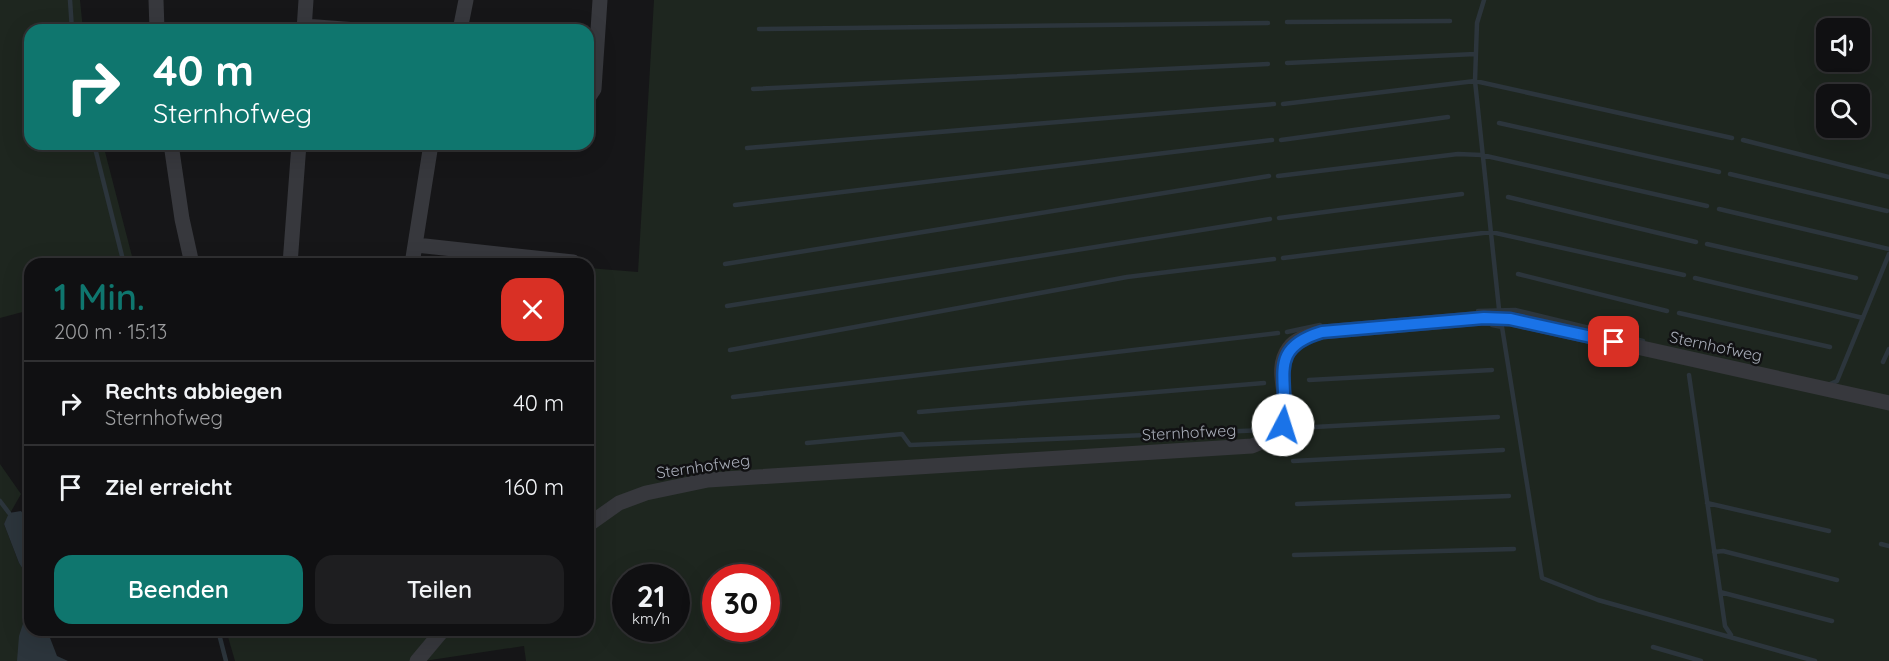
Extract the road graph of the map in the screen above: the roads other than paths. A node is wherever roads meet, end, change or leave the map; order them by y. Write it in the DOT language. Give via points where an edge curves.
graph roads {
  1 [pos="156,0"];
  2 [pos="306,0"];
  3 [pos="466,0"];
  4 [pos="600,0"];
  5 [pos="157,24"];
  6 [pos="304,24"];
  7 [pos="461,24"];
  8 [pos="594,89"];
  9 [pos="172,150"];
  10 [pos="299,150"];
  11 [pos="430,150"];
  12 [pos="416,245"];
  13 [pos="191,258"];
  14 [pos="290,258"];
  15 [pos="413,258"];
  16 [pos="536,258"];
  17 [pos="1889,403"];
  18 [pos="594,521"];
  19 [pos="438,636"];
  20 [pos="417,661"];
  1 -- 5 [label="street"];
  2 -- 6 [label="street"];
  3 -- 7 [label="street"];
  4 -- 8 [label="street"];
  9 -- 13 [label="street"];
  10 -- 14 [label="street"];
  11 -- 12 [label="street"];
  12 -- 15 [label="street"];
  12 -- 16 [label="street"];
  17 -- 18 [label="street, Sternhofweg" via="1510,319 1322,332 1303,337 1289,348 1283,367 1283,425 1272,439 1252,446 708,480 646,493 619,503"];
  19 -- 20 [label="street"];
}
